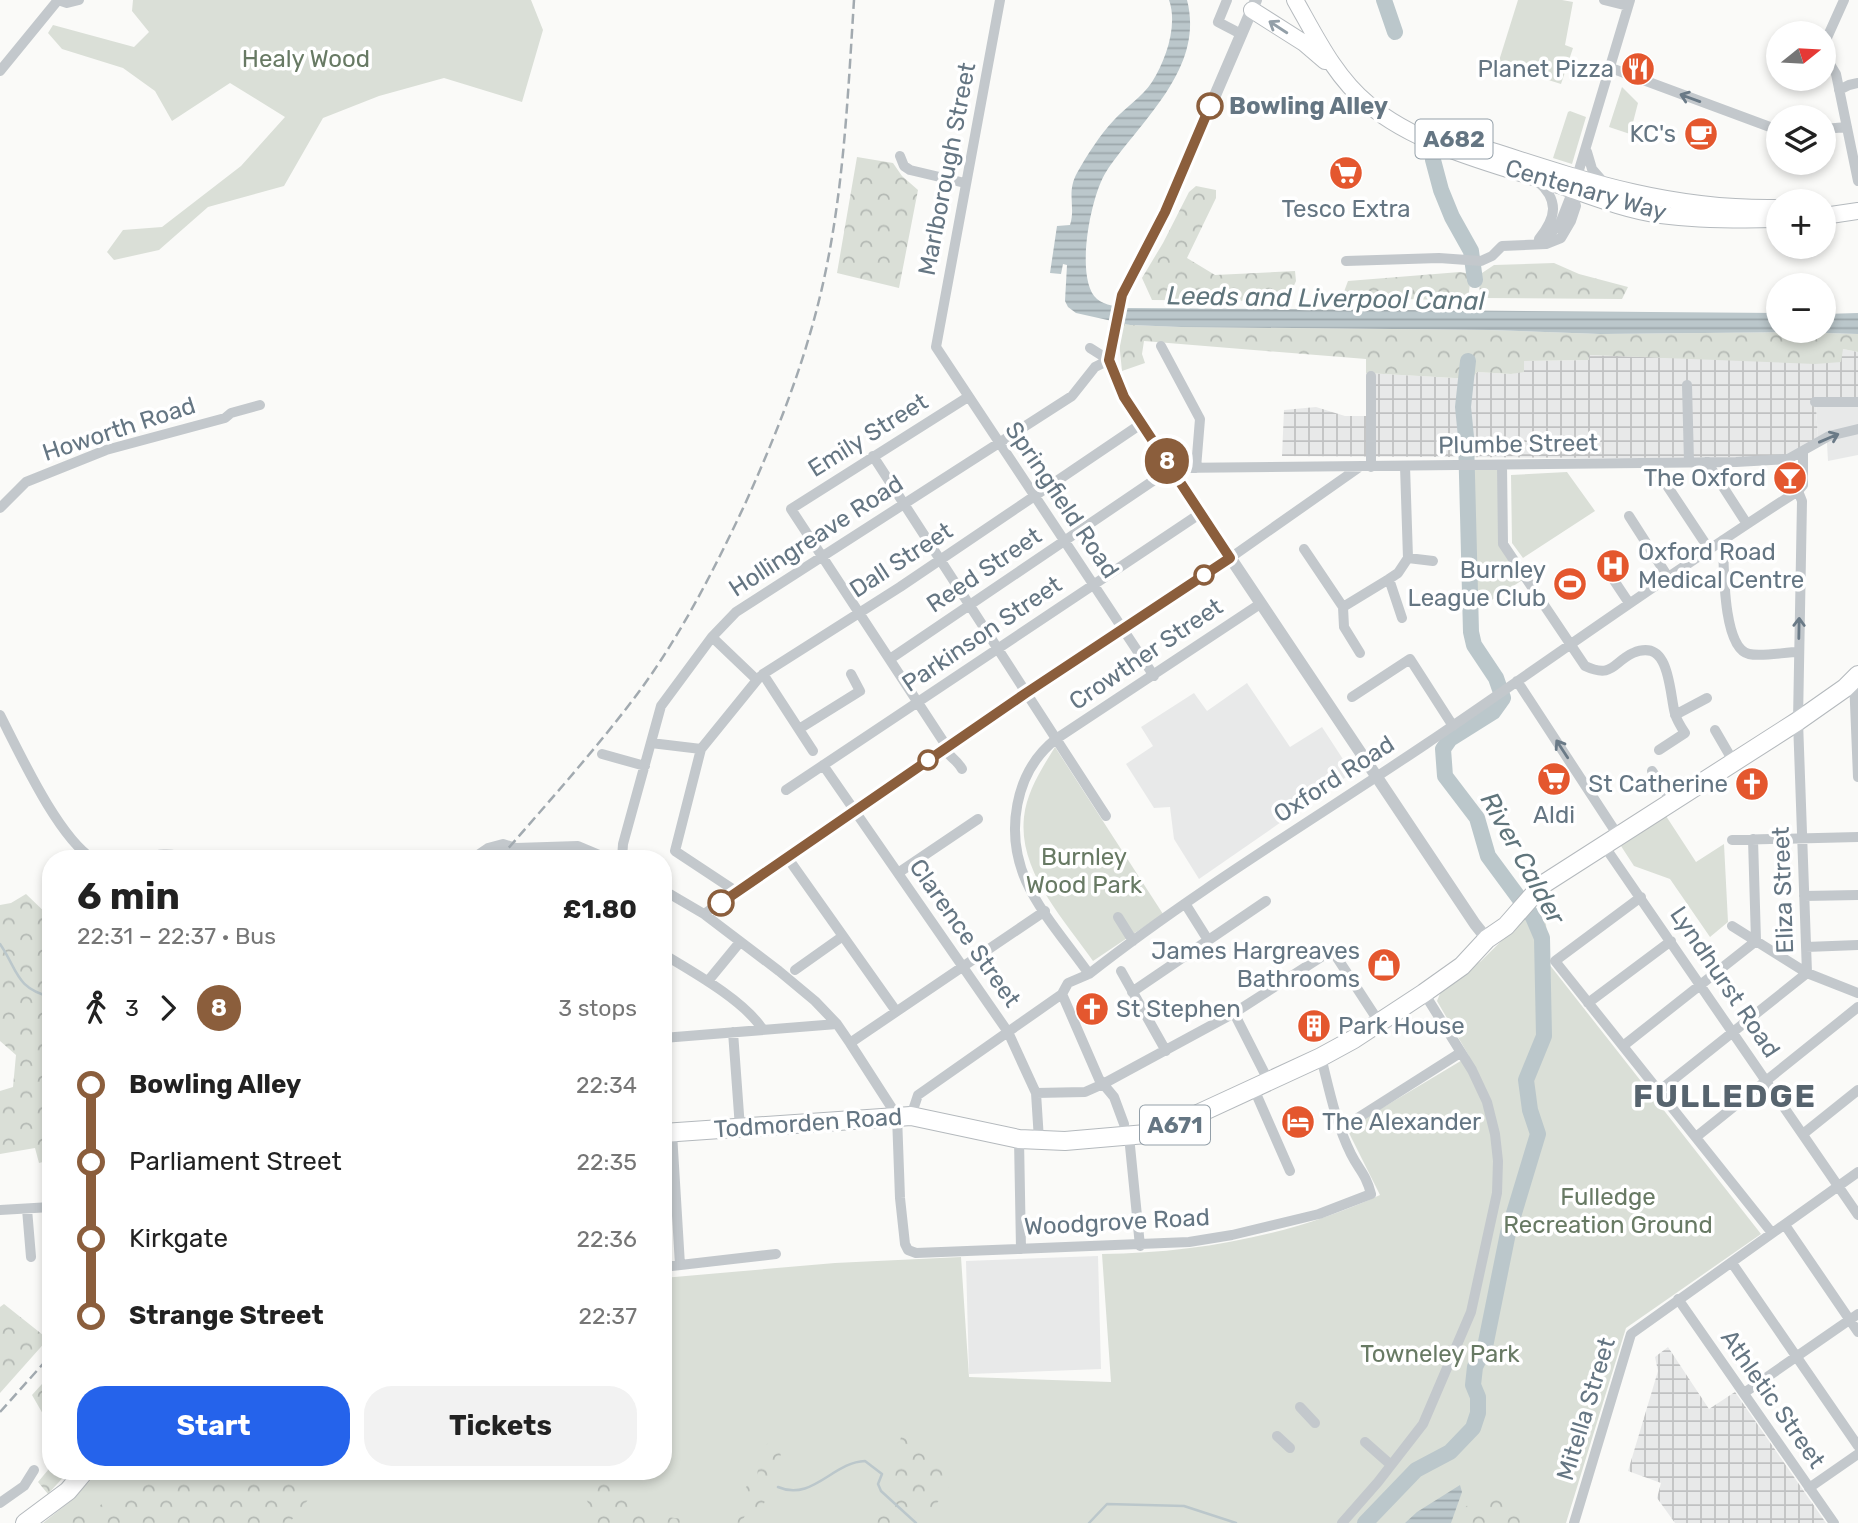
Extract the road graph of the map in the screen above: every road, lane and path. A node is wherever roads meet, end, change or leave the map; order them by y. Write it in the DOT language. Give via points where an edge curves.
graph roads {
  1 [pos="58,0"];
  2 [pos="79,0"];
  3 [pos="1000,0"];
  4 [pos="1227,0"];
  5 [pos="1295,0"];
  6 [pos="1306,0"];
  7 [pos="1604,0"];
  8 [pos="1844,0"];
  9 [pos="1629,3"];
  10 [pos="1254,5"];
  11 [pos="1241,34"];
  12 [pos="1611,68"];
  13 [pos="0,71"];
  14 [pos="1338,72"];
  15 [pos="1858,83"];
  16 [pos="1839,90"];
  17 [pos="1362,92"];
  18 [pos="1766,126"];
  19 [pos="1847,127"];
  20 [pos="1836,128"];
  21 [pos="1587,142"];
  22 [pos="900,156"];
  23 [pos="1532,176"];
  24 [pos="1858,181"];
  25 [pos="965,183"];
  26 [pos="1579,189"];
  27 [pos="1604,192"];
  28 [pos="1858,202"];
  29 [pos="1836,205"];
  30 [pos="1766,208"];
  31 [pos="1858,211"];
  32 [pos="1836,214"];
  33 [pos="1766,219"];
  34 [pos="1535,244"];
  35 [pos="1346,261"];
  36 [pos="1161,346"];
  37 [pos="936,347"];
  38 [pos="1090,348"];
  39 [pos="1109,360"];
  40 [pos="1371,376"];
  41 [pos="1687,385"];
  42 [pos="968,397"];
  43 [pos="1815,402"];
  44 [pos="1858,402"];
  45 [pos="261,405"];
  46 [pos="1141,424"];
  47 [pos="1858,429"];
  48 [pos="998,443"];
  49 [pos="1803,453"];
  50 [pos="873,456"];
  51 [pos="1689,462"];
  52 [pos="1707,462"];
  53 [pos="1652,463"];
  54 [pos="1502,465"];
  55 [pos="1366,466"];
  56 [pos="1405,466"];
  57 [pos="1172,468"];
  58 [pos="1196,468"];
  59 [pos="1798,491"];
  60 [pos="1034,497"];
  61 [pos="904,504"];
  62 [pos="0,508"];
  63 [pos="1201,513"];
  64 [pos="1629,516"];
  65 [pos="1747,524"];
  66 [pos="1723,540"];
  67 [pos="1064,541"];
  68 [pos="1304,549"];
  69 [pos="1709,549"];
  70 [pos="824,556"];
  71 [pos="1230,558"];
  72 [pos="1408,558"];
  73 [pos="940,559"];
  74 [pos="1433,561"];
  75 [pos="1611,576"];
  76 [pos="1668,577"];
  77 [pos="1389,579"];
  78 [pos="1094,586"];
  79 [pos="1629,603"];
  80 [pos="1260,604"];
  81 [pos="969,605"];
  82 [pos="1343,607"];
  83 [pos="860,612"];
  84 [pos="1402,618"];
  85 [pos="1122,630"];
  86 [pos="712,637"];
  87 [pos="1569,643"];
  88 [pos="998,649"];
  89 [pos="1799,652"];
  90 [pos="1360,653"];
  91 [pos="890,659"];
  92 [pos="851,674"];
  93 [pos="1154,676"];
  94 [pos="760,677"];
  95 [pos="1856,677"];
  96 [pos="1514,684"];
  97 [pos="1026,693"];
  98 [pos="1352,697"];
  99 [pos="1707,698"];
  100 [pos="918,702"];
  101 [pos="0,715"];
  102 [pos="1675,715"];
  103 [pos="1798,721"];
  104 [pos="1453,726"];
  105 [pos="799,729"];
  106 [pos="1715,730"];
  107 [pos="1056,739"];
  108 [pos="1857,741"];
  109 [pos="651,743"];
  110 [pos="945,748"];
  111 [pos="701,749"];
  112 [pos="1659,750"];
  113 [pos="813,751"];
  114 [pos="602,754"];
  115 [pos="1733,761"];
  116 [pos="823,765"];
  117 [pos="645,766"];
  118 [pos="962,769"];
  119 [pos="1652,771"];
  120 [pos="1858,777"];
  121 [pos="1376,778"];
  122 [pos="786,790"];
  123 [pos="1672,802"];
  124 [pos="855,810"];
  125 [pos="1106,816"];
  126 [pos="978,819"];
  127 [pos="1858,837"];
  128 [pos="1802,838"];
  129 [pos="1753,839"];
  130 [pos="1611,840"];
  131 [pos="1732,840"];
  132 [pos="81,850"];
  133 [pos="485,850"];
  134 [pos="588,850"];
  135 [pos="623,850"];
  136 [pos="787,857"];
  137 [pos="898,873"];
  138 [pos="737,892"];
  139 [pos="672,895"];
  140 [pos="1858,895"];
  141 [pos="1641,897"];
  142 [pos="1804,897"];
  143 [pos="1266,901"];
  144 [pos="1186,905"];
  145 [pos="1045,911"];
  146 [pos="704,914"];
  147 [pos="1118,917"];
  148 [pos="1732,926"];
  149 [pos="843,936"];
  150 [pos="1487,939"];
  151 [pos="1208,940"];
  152 [pos="1133,941"];
  153 [pos="1671,941"];
  154 [pos="1756,941"];
  155 [pos="740,942"];
  156 [pos="1858,945"];
  157 [pos="1806,947"];
  158 [pos="672,959"];
  159 [pos="963,967"];
  160 [pos="795,970"];
  161 [pos="1121,971"];
  162 [pos="1807,973"];
  163 [pos="1089,974"];
  164 [pos="708,981"];
  165 [pos="1701,984"];
  166 [pos="1132,992"];
  167 [pos="1424,993"];
  168 [pos="1858,993"];
  169 [pos="1062,994"];
  170 [pos="1588,1003"];
  171 [pos="1858,1007"];
  172 [pos="896,1011"];
  173 [pos="1234,1013"];
  174 [pos="1379,1022"];
  175 [pos="837,1024"];
  176 [pos="763,1030"];
  177 [pos="1008,1031"];
  178 [pos="733,1032"];
  179 [pos="1734,1032"];
  180 [pos="672,1037"];
  181 [pos="850,1043"];
  182 [pos="1623,1046"];
  183 [pos="1166,1051"];
  184 [pos="1460,1053"];
  185 [pos="1321,1057"];
  186 [pos="1766,1079"];
  187 [pos="1103,1084"];
  188 [pos="1262,1086"];
  189 [pos="1858,1090"];
  190 [pos="1659,1091"];
  191 [pos="1037,1093"];
  192 [pos="904,1116"];
  193 [pos="740,1128"];
  194 [pos="1342,1128"];
  195 [pos="1126,1130"];
  196 [pos="672,1133"];
  197 [pos="1803,1134"];
  198 [pos="1696,1137"];
  199 [pos="1019,1139"];
  200 [pos="1039,1140"];
  201 [pos="1290,1171"];
  202 [pos="1858,1172"];
  203 [pos="672,1177"];
  204 [pos="1839,1186"];
  205 [pos="42,1208"];
  206 [pos="27,1209"];
  207 [pos="0,1210"];
  208 [pos="1858,1215"];
  209 [pos="1785,1225"];
  210 [pos="1772,1233"];
  211 [pos="1140,1246"];
  212 [pos="1021,1249"];
  213 [pos="776,1254"];
  214 [pos="32,1257"];
  215 [pos="1732,1263"];
  216 [pos="680,1265"];
  217 [pos="672,1266"];
  218 [pos="1678,1299"];
  219 [pos="1854,1317"];
  220 [pos="1858,1332"];
  221 [pos="1796,1357"];
  222 [pos="1744,1393"];
  223 [pos="1300,1407"];
  224 [pos="1315,1423"];
  225 [pos="1277,1436"];
  226 [pos="1365,1442"];
  227 [pos="1858,1446"];
  228 [pos="1290,1448"];
  229 [pos="1858,1454"];
  230 [pos="1391,1465"];
  231 [pos="34,1470"];
  232 [pos="77,1480"];
  233 [pos="1810,1488"];
  234 [pos="0,1503"];
  235 [pos="25,1523"];
  236 [pos="1342,1523"];
  237 [pos="1574,1523"];
  238 [pos="1834,1523"];
  1 -- 2 [label="street"];
  1 -- 13 [label="street"];
  3 -- 25 [label="street, Marlborough Street"];
  4 -- 11 [label="street" via="1218,22"];
  5 -- 14 [label="main road, Centenary Way / A682"];
  6 -- 17 [label="main road, Centenary Way / A682"];
  7 -- 9 [label="street"];
  8 -- 16 [label="street" via="1826,40 1825,56"];
  9 -- 12 [label="street"];
  10 -- 11 [label="street"];
  14 -- 10 [label="main road, A682, one-way"];
  11 -- 39 [label="street" via="1165,212 1122,295"];
  18 -- 12 [label="street, one-way"];
  12 -- 21 [label="street"];
  14 -- 17 [label="main road, Centenary Way / A682"];
  15 -- 16 [label="street"];
  16 -- 19 [label="street"];
  17 -- 23 [label="main road, Centenary Way / A682" via="1401,128"];
  17 -- 26 [label="main road, Centenary Way / A682" via="1430,132 1553,171"];
  19 -- 20 [label="street"];
  19 -- 24 [label="street"];
  21 -- 26 [label="street"];
  21 -- 27 [label="street" via="1587,158"];
  22 -- 25 [label="street" via="910,170"];
  23 -- 26 [label="main road, Centenary Way / A682"];
  23 -- 34 [label="street" via="1547,189 1553,205 1546,230"];
  25 -- 37 [label="street, Marlborough Street"];
  26 -- 27 [label="main road, Centenary Way / A682"];
  26 -- 34 [label="street" via="1559,226"];
  26 -- 34 [label="street" via="1571,221 1561,237"];
  27 -- 30 [label="main road, Centenary Way / A682" via="1701,206"];
  27 -- 33 [label="main road, Centenary Way / A682" via="1658,215"];
  28 -- 29 [label="main road"];
  31 -- 32 [label="main road"];
  34 -- 35 [label="street" via="1502,246 1481,261"];
  36 -- 58 [label="street" via="1200,419"];
  37 -- 42 [label="street, Springfield Road"];
  38 -- 39 [label="street"];
  39 -- 46 [label="street"];
  39 -- 48 [label="street, Hollingreave Road" via="1095,367 1072,396"];
  40 -- 55 [label="street"];
  41 -- 51 [label="street"];
  42 -- 48 [label="street, Springfield Road"];
  42 -- 50 [label="street, Emily Street"];
  43 -- 44 [label="street"];
  45 -- 62 [label="street, Howorth Road" via="106,450 26,482"];
  46 -- 57 [label="street"];
  46 -- 60 [label="street, Dall Street"];
  49 -- 47 [label="street, Plumbe Street, one-way" via="1829,436"];
  48 -- 60 [label="street, Springfield Road"];
  48 -- 61 [label="street, Hollingreave Road"];
  49 -- 52 [label="street, Plumbe Street" via="1788,459"];
  49 -- 59 [label="street, Eliza Street" via="1804,479"];
  50 -- 61 [label="street"];
  50 -- 70 [label="street, Emily Street" via="791,509"];
  51 -- 52 [label="street, Plumbe Street"];
  51 -- 53 [label="street, Plumbe Street"];
  52 -- 65 [label="street"];
  53 -- 54 [label="street, Plumbe Street"];
  53 -- 69 [label="street"];
  54 -- 56 [label="street, Plumbe Street"];
  54 -- 87 [label="street" via="1503,544"];
  55 -- 56 [label="street, Plumbe Street"];
  55 -- 58 [label="street, Plumbe Street"];
  55 -- 71 [label="street"];
  56 -- 72 [label="street"];
  57 -- 58 [label="street, Plumbe Street"];
  57 -- 63 [label="street"];
  57 -- 67 [label="street, Reed Street"];
  59 -- 65 [label="street, Oxford Road"];
  89 -- 59 [label="street, Eliza Street, one-way" via="1802,501"];
  60 -- 67 [label="street, Springfield Road"];
  60 -- 73 [label="street, Dall Street"];
  61 -- 70 [label="street, Hollingreave Road"];
  61 -- 73 [label="street"];
  63 -- 71 [label="street"];
  63 -- 78 [label="street, Parkinson Street"];
  64 -- 76 [label="street"];
  65 -- 66 [label="street, Oxford Road"];
  66 -- 69 [label="street, Oxford Road"];
  66 -- 89 [label="street" via="1730,629 1737,647 1748,654"];
  67 -- 78 [label="street, Springfield Road"];
  67 -- 81 [label="street, Reed Street"];
  68 -- 82 [label="street"];
  69 -- 76 [label="street, Oxford Road"];
  70 -- 83 [label="street"];
  70 -- 86 [label="street, Hollingreave Road" via="736,612"];
  71 -- 80 [label="street"];
  71 -- 85 [label="street"];
  72 -- 74 [label="street"];
  72 -- 77 [label="street"];
  73 -- 81 [label="street"];
  73 -- 83 [label="street, Dall Street"];
  75 -- 79 [label="street"];
  76 -- 79 [label="street, Oxford Road"];
  77 -- 82 [label="street"];
  77 -- 84 [label="street"];
  78 -- 85 [label="street, Springfield Road"];
  78 -- 88 [label="street, Parkinson Street"];
  79 -- 87 [label="street, Oxford Road"];
  80 -- 93 [label="street, Crowther Street"];
  80 -- 121 [label="street"];
  81 -- 88 [label="street"];
  81 -- 91 [label="street, Reed Street"];
  82 -- 90 [label="street" via="1344,627"];
  83 -- 91 [label="street"];
  83 -- 94 [label="street, Dall Street"];
  85 -- 93 [label="street, Springfield Road"];
  85 -- 97 [label="street"];
  86 -- 94 [label="street"];
  86 -- 109 [label="street, Hollingreave Road" via="661,706"];
  87 -- 96 [label="street, Oxford Road"];
  87 -- 102 [label="street" via="1585,666 1595,671 1617,667 1634,653 1654,652 1667,671"];
  88 -- 97 [label="street"];
  88 -- 100 [label="street, Parkinson Street"];
  89 -- 103 [label="street, Eliza Street"];
  91 -- 100 [label="street"];
  92 -- 105 [label="street" via="860,691"];
  93 -- 107 [label="street, Crowther Street"];
  94 -- 105 [label="street"];
  94 -- 111 [label="street, Dall Street"];
  95 -- 103 [label="highway, Todmorden Road / A671"];
  95 -- 108 [label="street"];
  96 -- 104 [label="street, Oxford Road"];
  130 -- 96 [label="street, Lyndhurst Road, one-way" via="1598,807"];
  97 -- 107 [label="street"];
  97 -- 110 [label="street"];
  98 -- 104 [label="street" via="1410,659"];
  99 -- 102 [label="street"];
  100 -- 110 [label="street"];
  100 -- 116 [label="street, Parkinson Street"];
  101 -- 132 [label="street" via="59,821"];
  102 -- 112 [label="street" via="1685,733"];
  103 -- 115 [label="highway, Todmorden Road / A671"];
  103 -- 128 [label="street, Eliza Street"];
  104 -- 121 [label="street, Oxford Road"];
  105 -- 113 [label="street"];
  106 -- 115 [label="street"];
  107 -- 125 [label="street"];
  107 -- 145 [label="street, Crowther Street" via="1044,748 1025,777 1015,821 1026,880"];
  108 -- 120 [label="street"];
  109 -- 111 [label="street"];
  109 -- 117 [label="street, Hollingreave Road"];
  110 -- 118 [label="street"];
  110 -- 124 [label="street"];
  111 -- 138 [label="street" via="675,851"];
  114 -- 117 [label="street"];
  115 -- 123 [label="highway, Todmorden Road / A671"];
  116 -- 122 [label="street, Parkinson Street"];
  116 -- 124 [label="street, Clarence Street"];
  117 -- 135 [label="street, Hollingreave Road"];
  119 -- 123 [label="street"];
  121 -- 144 [label="street, Oxford Road"];
  121 -- 150 [label="street"];
  123 -- 130 [label="highway, Todmorden Road / A671"];
  124 -- 136 [label="street"];
  124 -- 137 [label="street, Clarence Street"];
  126 -- 137 [label="street"];
  127 -- 128 [label="street"];
  128 -- 129 [label="street"];
  128 -- 142 [label="street, Eliza Street"];
  129 -- 131 [label="street"];
  129 -- 154 [label="street"];
  130 -- 141 [label="street, Lyndhurst Road"];
  130 -- 150 [label="highway, Todmorden Road / A671" via="1542,885 1506,926"];
  133 -- 134 [label="street" via="503,844"];
  136 -- 138 [label="street"];
  136 -- 149 [label="street"];
  137 -- 159 [label="street, Clarence Street"];
  138 -- 146 [label="street"];
  139 -- 146 [label="street"];
  140 -- 142 [label="street"];
  141 -- 153 [label="street, Lyndhurst Road"];
  141 -- 170 [label="street" via="1555,961"];
  142 -- 157 [label="street, Eliza Street"];
  143 -- 151 [label="street"];
  144 -- 151 [label="street"];
  144 -- 152 [label="street, Oxford Road"];
  145 -- 159 [label="street"];
  145 -- 163 [label="street, Crowther Street"];
  146 -- 155 [label="street"];
  147 -- 152 [label="street"];
  148 -- 154 [label="street"];
  149 -- 160 [label="street"];
  149 -- 172 [label="street"];
  150 -- 167 [label="highway, Todmorden Road / A671" via="1462,966"];
  151 -- 166 [label="street"];
  152 -- 163 [label="street, Oxford Road"];
  153 -- 165 [label="street, Lyndhurst Road"];
  153 -- 170 [label="street"];
  154 -- 162 [label="street"];
  154 -- 165 [label="street"];
  155 -- 164 [label="street"];
  155 -- 175 [label="street"];
  156 -- 157 [label="street"];
  157 -- 162 [label="street, Eliza Street"];
  158 -- 164 [label="street"];
  159 -- 172 [label="street"];
  159 -- 177 [label="street, Clarence Street"];
  161 -- 166 [label="street"];
  162 -- 168 [label="street"];
  162 -- 179 [label="street"];
  163 -- 169 [label="street, Oxford Road" via="1068,984"];
  164 -- 176 [label="street"];
  165 -- 179 [label="street, Lyndhurst Road"];
  165 -- 182 [label="street"];
  166 -- 183 [label="street"];
  167 -- 174 [label="highway, Todmorden Road / A671"];
  167 -- 184 [label="street"];
  169 -- 177 [label="street, Oxford Road"];
  169 -- 187 [label="street"];
  170 -- 182 [label="street"];
  171 -- 186 [label="street"];
  172 -- 181 [label="street"];
  173 -- 174 [label="street" via="1332,950"];
  173 -- 183 [label="street"];
  173 -- 188 [label="street"];
  174 -- 185 [label="highway, Todmorden Road / A671"];
  175 -- 176 [label="street"];
  175 -- 181 [label="street"];
  176 -- 178 [label="street"];
  177 -- 191 [label="street, Clarence Street"];
  177 -- 192 [label="street, Oxford Road" via="918,1095"];
  178 -- 180 [label="street"];
  178 -- 193 [label="street"];
  179 -- 186 [label="street, Lyndhurst Road"];
  179 -- 190 [label="street"];
  181 -- 192 [label="street"];
  182 -- 190 [label="street"];
  183 -- 187 [label="street"];
  184 -- 194 [label="street"];
  184 -- 230 [label="street" via="1490,1113 1498,1161 1497,1194 1471,1312 1423,1424"];
  185 -- 188 [label="highway, Todmorden Road / A671"];
  185 -- 194 [label="street"];
  186 -- 197 [label="street, Lyndhurst Road"];
  186 -- 198 [label="street"];
  187 -- 191 [label="street" via="1085,1092"];
  187 -- 195 [label="street" via="1114,1097"];
  188 -- 195 [label="highway, Todmorden Road / A671" via="1161,1130"];
  188 -- 201 [label="street"];
  189 -- 197 [label="street"];
  190 -- 198 [label="street"];
  191 -- 200 [label="street, Clarence Street"];
  192 -- 193 [label="highway, Todmorden Road / A671"];
  192 -- 199 [label="highway, Todmorden Road / A671"];
  192 -- 212 [label="street, Woodgrove Road" via="900,1198 908,1250"];
  193 -- 196 [label="highway, Todmorden Road / A671"];
  194 -- 211 [label="street, Woodgrove Road" via="1371,1194 1319,1214 1232,1235"];
  195 -- 200 [label="highway, Todmorden Road / A671" via="1065,1141"];
  195 -- 211 [label="street"];
  197 -- 204 [label="street, Lyndhurst Road"];
  198 -- 210 [label="street"];
  199 -- 200 [label="highway, Todmorden Road / A671"];
  199 -- 212 [label="street"];
  202 -- 204 [label="street, Mitella Street"];
  203 -- 216 [label="street"];
  204 -- 208 [label="street, Lyndhurst Road"];
  204 -- 209 [label="street, Mitella Street"];
  205 -- 206 [label="street"];
  206 -- 207 [label="street"];
  206 -- 214 [label="street"];
  209 -- 210 [label="street, Mitella Street"];
  209 -- 219 [label="street"];
  210 -- 215 [label="street, Mitella Street"];
  211 -- 212 [label="street, Woodgrove Road"];
  213 -- 216 [label="street"];
  215 -- 218 [label="street, Mitella Street"];
  215 -- 221 [label="street"];
  216 -- 217 [label="street"];
  218 -- 222 [label="street, Athletic Street"];
  218 -- 237 [label="street, Mitella Street" via="1631,1334"];
  219 -- 220 [label="street"];
  219 -- 221 [label="street"];
  221 -- 222 [label="street"];
  221 -- 227 [label="street"];
  222 -- 233 [label="street, Athletic Street"];
  223 -- 224 [label="street"];
  225 -- 228 [label="street"];
  226 -- 230 [label="street"];
  229 -- 233 [label="street"];
  230 -- 236 [label="street"];
  231 -- 234 [label="street" via="24,1486"];
  232 -- 235 [label="highway"];
  233 -- 238 [label="street, Athletic Street"];
}
